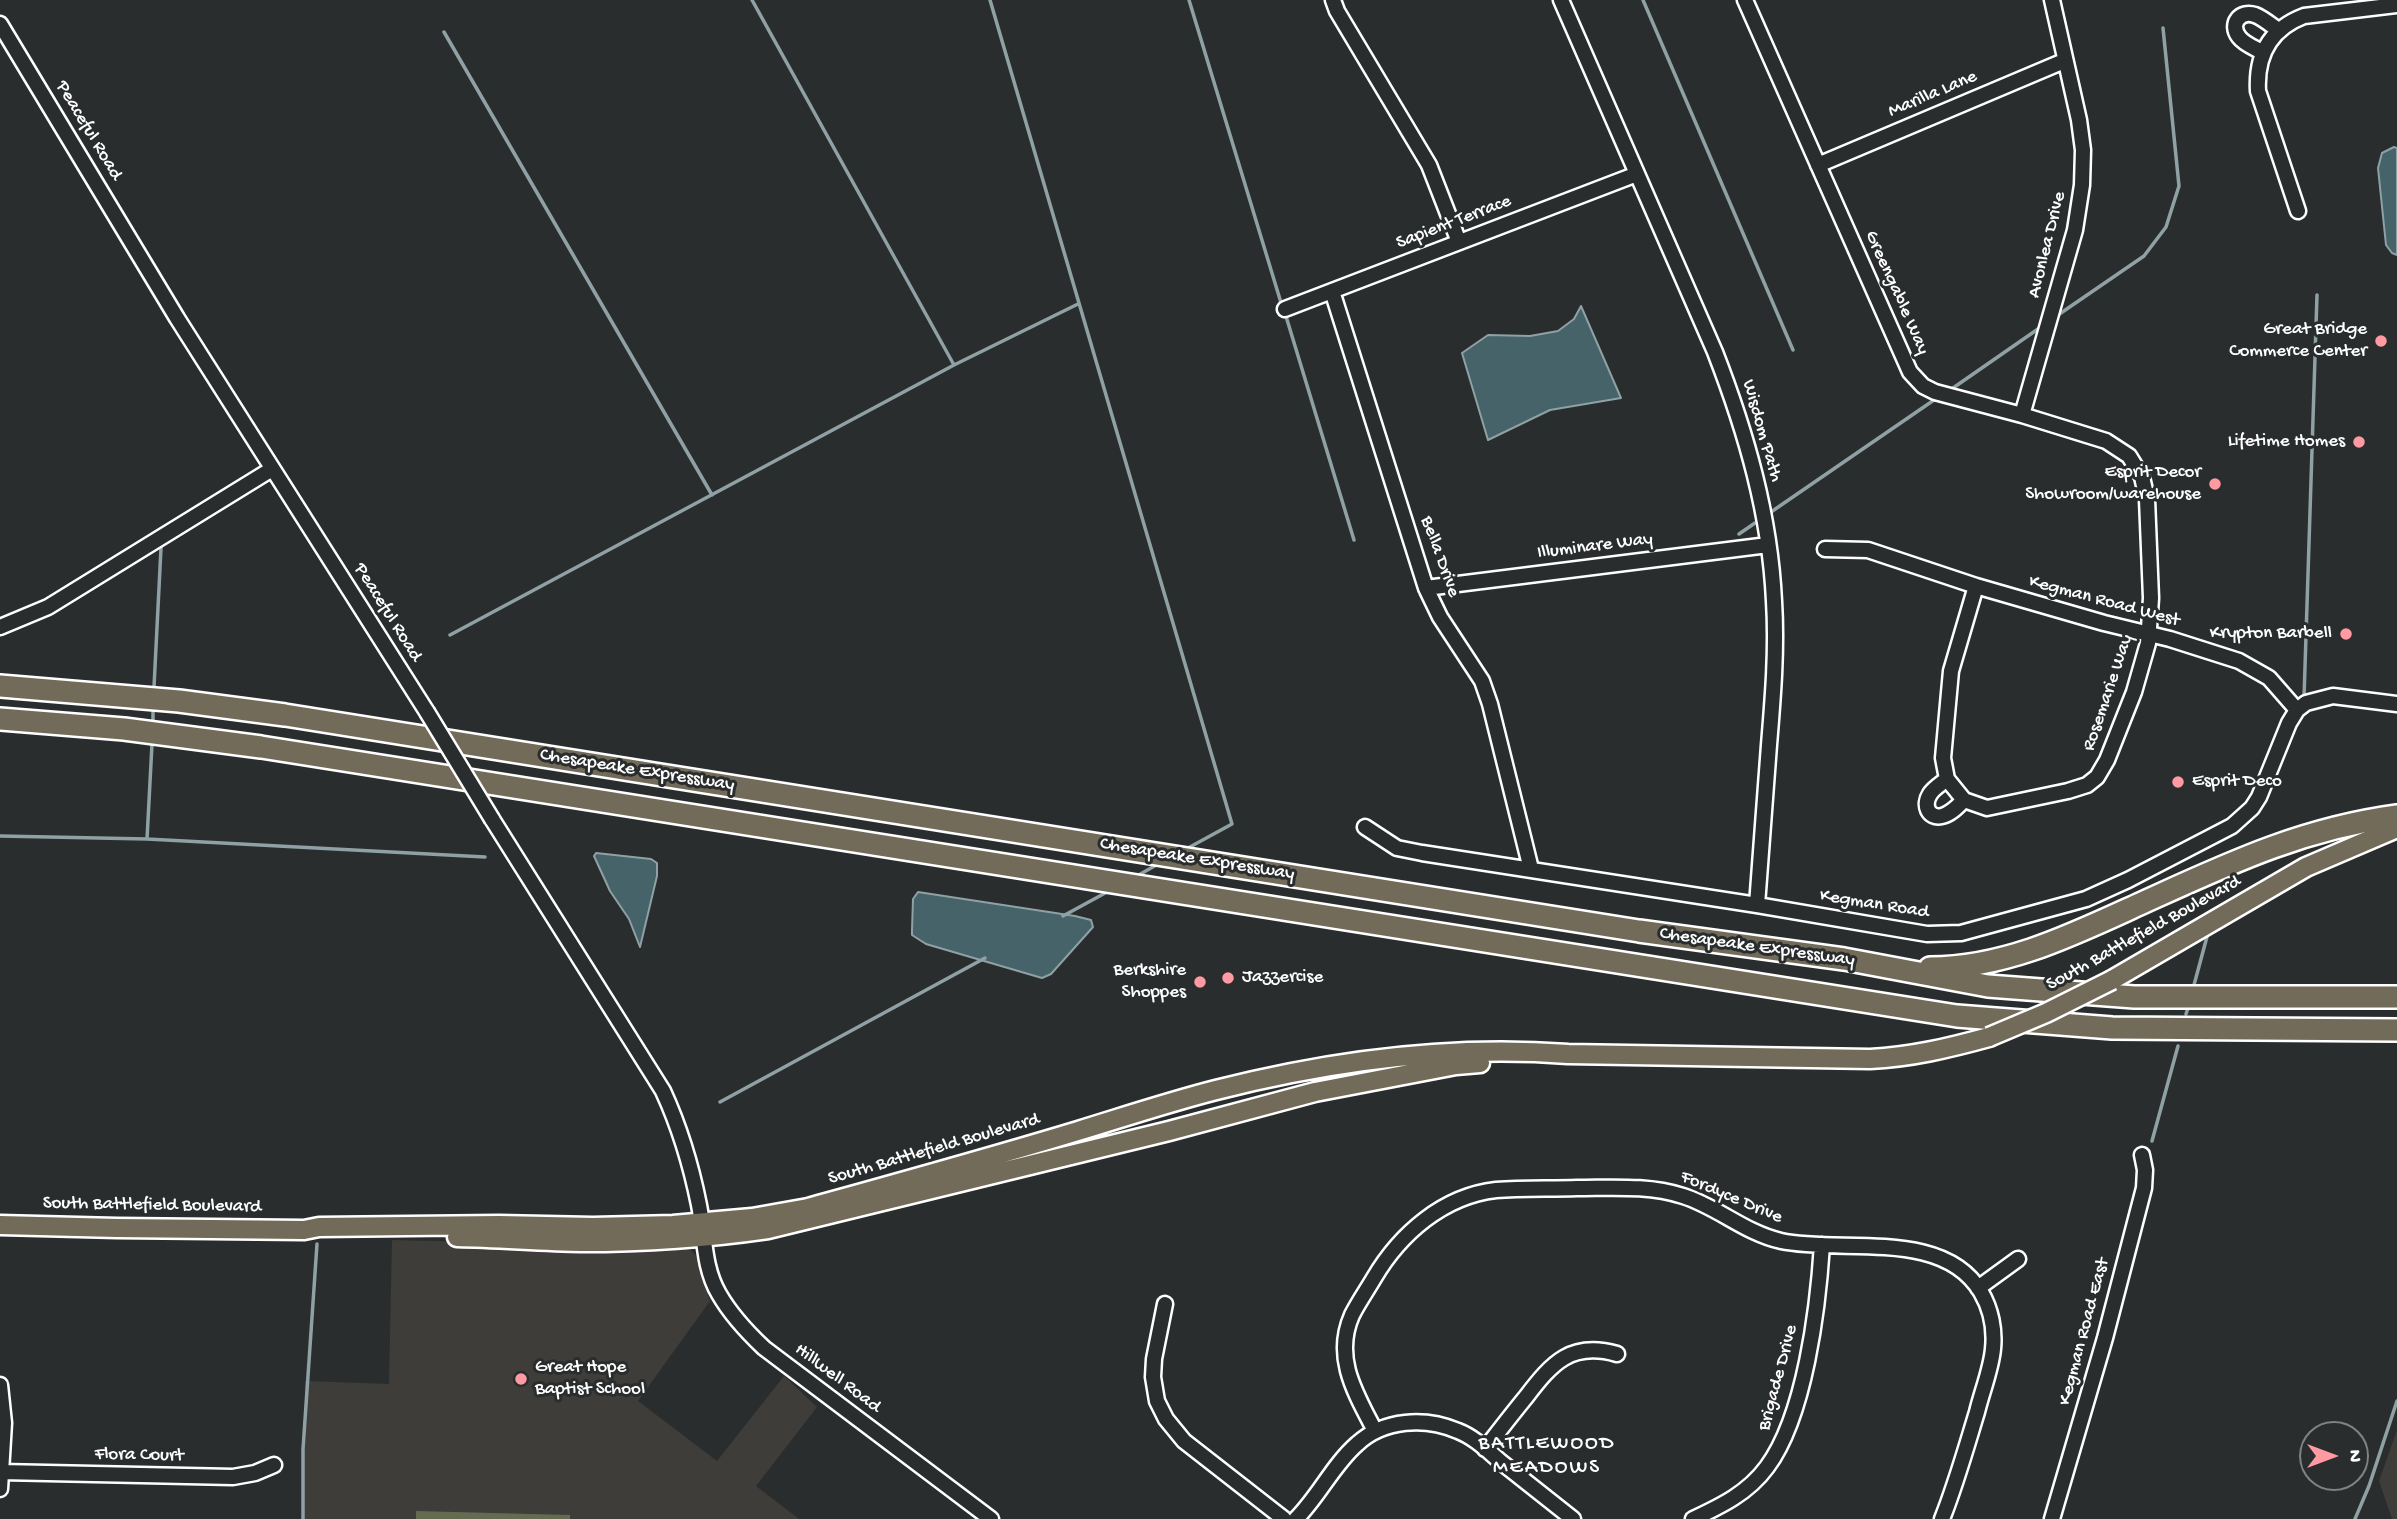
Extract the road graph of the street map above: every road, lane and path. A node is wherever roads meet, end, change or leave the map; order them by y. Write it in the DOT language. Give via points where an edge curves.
graph roads {
  1 [pos="1333,0"];
  2 [pos="1561,0"];
  3 [pos="1745,0"];
  4 [pos="2052,0"];
  5 [pos="2397,5"];
  6 [pos="0,24"];
  7 [pos="2278,30"];
  8 [pos="2262,52"];
  9 [pos="2064,61"];
  10 [pos="1818,165"];
  11 [pos="1637,174"];
  12 [pos="2298,211"];
  13 [pos="1459,242"];
  14 [pos="1332,291"];
  15 [pos="1285,309"];
  16 [pos="2022,415"];
  17 [pos="272,469"];
  18 [pos="1768,545"];
  19 [pos="1825,549"];
  20 [pos="1976,586"];
  21 [pos="1426,588"];
  22 [pos="0,627"];
  23 [pos="2150,633"];
  24 [pos="0,686"];
  25 [pos="2397,705"];
  26 [pos="2297,710"];
  27 [pos="0,719"];
  28 [pos="1947,779"];
  29 [pos="1964,800"];
  30 [pos="2397,816"];
  31 [pos="1365,827"];
  32 [pos="2397,828"];
  33 [pos="1531,869"];
  34 [pos="1756,905"];
  35 [pos="1844,959"];
  36 [pos="2397,997"];
  37 [pos="2392,1031"];
  38 [pos="1568,1054"];
  39 [pos="2143,1155"];
  40 [pos="0,1225"];
  41 [pos="703,1230"];
  42 [pos="1822,1245"];
  43 [pos="2018,1259"];
  44 [pos="1978,1288"];
  45 [pos="1165,1304"];
  46 [pos="1617,1354"];
  47 [pos="0,1385"];
  48 [pos="1375,1431"];
  49 [pos="1485,1448"];
  50 [pos="274,1465"];
  51 [pos="1,1472"];
  52 [pos="0,1489"];
  53 [pos="991,1519"];
  54 [pos="1284,1519"];
  55 [pos="1296,1519"];
  56 [pos="1573,1519"];
  57 [pos="1693,1519"];
  58 [pos="1942,1519"];
  59 [pos="2052,1519"];
  1 -- 13 [label="street" via="1429,165"];
  2 -- 11 [label="street, Wisdom Path"];
  3 -- 10 [label="street, Greengable Way"];
  4 -- 9 [label="street, Avonlea Drive"];
  5 -- 7 [label="street" via="2315,13 2291,20"];
  6 -- 17 [label="street, Peaceful Road"];
  7 -- 8 [label="street"];
  7 -- 8 [label="street" via="2255,15 2238,18 2238,36"];
  8 -- 12 [label="street" via="2258,91"];
  9 -- 10 [label="street, Marilla Lane"];
  9 -- 16 [label="street, Avonlea Drive" via="2083,150 2082,186 2075,230"];
  10 -- 16 [label="street, Greengable Way" via="1910,372 1935,392"];
  11 -- 13 [label="street, Sapient Terrace"];
  11 -- 18 [label="street, Wisdom Path" via="1734,401 1749,447"];
  13 -- 14 [label="street, Sapient Terrace"];
  14 -- 15 [label="street, Sapient Terrace"];
  14 -- 21 [label="street, Bella Drive"];
  16 -- 23 [label="street, Greengable Way" via="2106,441 2123,450 2137,466 2147,499"];
  17 -- 22 [label="street" via="48,607"];
  17 -- 41 [label="street, Peaceful Road, bridge" via="663,1091 692,1170"];
  18 -- 21 [label="street, Illuminare Way"];
  18 -- 34 [label="street, Wisdom Path" via="1775,646"];
  19 -- 20 [label="street, Kegman Road West" via="1868,550"];
  20 -- 23 [label="street, Kegman Road West"];
  20 -- 28 [label="street" via="1951,671 1943,758"];
  21 -- 33 [label="street, Bella Drive" via="1482,681"];
  23 -- 26 [label="street, Kegman Road West" via="2253,667"];
  23 -- 29 [label="street, Rosemarie Way" via="2134,692 2107,760 2093,781 2081,788 1995,808"];
  24 -- 35 [label="highway, Chesapeake Expressway" via="285,715 1639,931"];
  25 -- 26 [label="street" via="2333,696"];
  26 -- 34 [label="street, Kegman Road" via="2259,797 2243,817 2213,837 2087,899 1961,933 1927,934"];
  27 -- 37 [label="highway, Chesapeake Expressway" via="124,729 275,749 1957,1016 2112,1028"];
  28 -- 29 [label="street"];
  28 -- 29 [label="street" via="1930,794 1928,812 1945,815"];
  30 -- 35 [label="highway" via="2286,841 2020,954 1940,968"];
  31 -- 33 [label="street, Kegman Road" via="1397,848"];
  32 -- 38 [label="main road, South Battlefield Boulevard, bridge" via="2306,867 2112,980 2046,1013 1944,1050 1870,1059"];
  33 -- 34 [label="street, Kegman Road"];
  35 -- 36 [label="highway, Chesapeake Expressway" via="1988,986 2134,997"];
  38 -- 41 [label="main road, South Battlefield Boulevard" via="1456,1065 1315,1092 808,1220 768,1229"];
  38 -- 41 [label="main road, South Battlefield Boulevard" via="1423,1054 1310,1069 1214,1090 808,1208"];
  39 -- 59 [label="street, Kegman Road East" via="2144,1188"];
  40 -- 41 [label="main road, South Battlefield Boulevard" via="579,1241"];
  41 -- 53 [label="street, Hillwell Road" via="718,1293 745,1330"];
  42 -- 44 [label="street, Fordyce Drive" via="1926,1253 1946,1260"];
  42 -- 48 [label="street, Fordyce Drive" via="1775,1240 1686,1197 1647,1188 1510,1190 1464,1199 1426,1219 1397,1245 1352,1315 1346,1368"];
  42 -- 57 [label="street, Brigade Drive" via="1812,1331 1787,1432 1767,1467 1743,1492"];
  43 -- 44 [label="street"];
  44 -- 58 [label="street, Fordyce Drive" via="1992,1321 1993,1350"];
  45 -- 54 [label="street" via="1153,1377 1166,1419 1184,1441"];
  46 -- 49 [label="street" via="1584,1350 1554,1363"];
  47 -- 51 [label="street" via="4,1423"];
  48 -- 49 [label="street" via="1409,1422 1438,1424 1460,1431"];
  48 -- 55 [label="street" via="1346,1454"];
  49 -- 56 [label="street"];
  50 -- 51 [label="street, Flora Court" via="233,1477"];
  51 -- 52 [label="street"];
}
